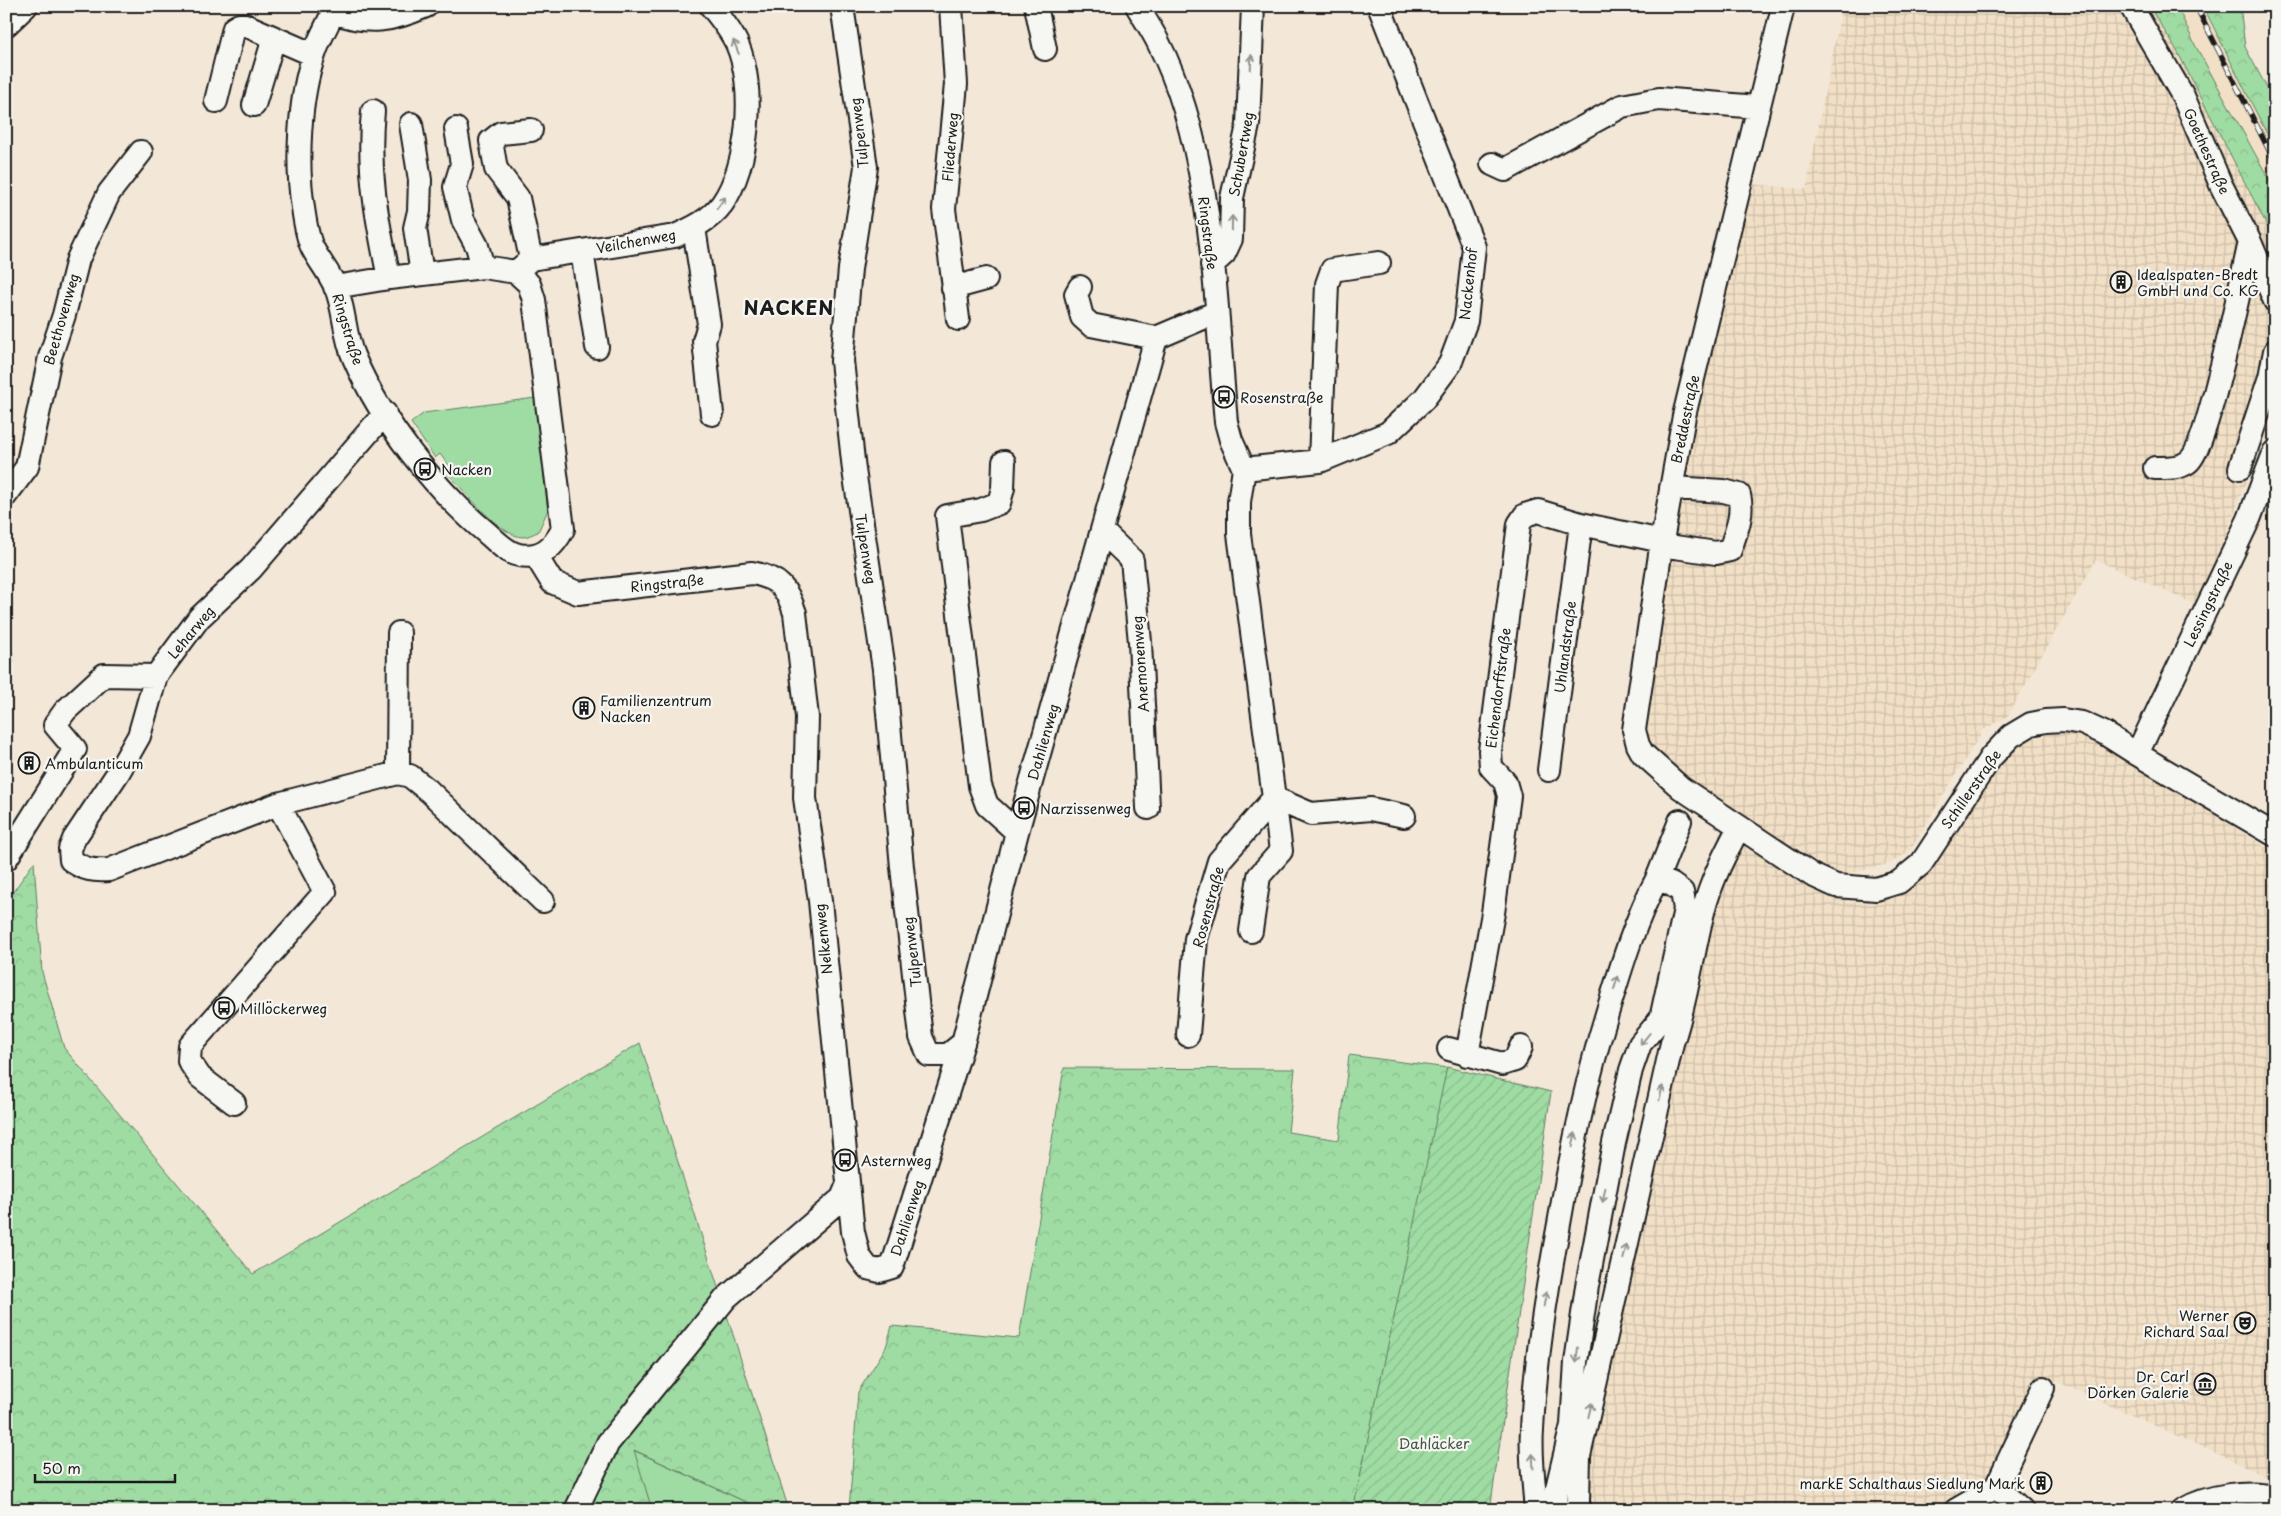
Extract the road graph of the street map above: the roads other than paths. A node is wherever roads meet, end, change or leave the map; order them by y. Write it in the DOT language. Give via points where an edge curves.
graph roads {
  1 [pos="26,6"];
  2 [pos="426,6"];
  3 [pos="711,6"];
  4 [pos="842,6"];
  5 [pos="952,6"];
  6 [pos="1036,6"];
  7 [pos="1137,6"];
  8 [pos="1253,6"];
  9 [pos="1379,6"];
  10 [pos="1781,6"];
  11 [pos="2131,6"];
  12 [pos="335,9"];
  13 [pos="6,25"];
  14 [pos="274,38"];
  15 [pos="1045,49"];
  16 [pos="314,55"];
  17 [pos="216,101"];
  18 [pos="254,105"];
  19 [pos="1758,107"];
  20 [pos="373,111"];
  21 [pos="411,124"];
  22 [pos="456,129"];
  23 [pos="531,130"];
  24 [pos="141,152"];
  25 [pos="1492,164"];
  26 [pos="694,228"];
  27 [pos="2250,242"];
  28 [pos="582,251"];
  29 [pos="1379,263"];
  30 [pos="524,265"];
  31 [pos="1212,265"];
  32 [pos="483,268"];
  33 [pos="422,274"];
  34 [pos="389,278"];
  35 [pos="986,279"];
  36 [pos="335,287"];
  37 [pos="1080,287"];
  38 [pos="953,288"];
  39 [pos="2275,300"];
  40 [pos="1217,312"];
  41 [pos="958,319"];
  42 [pos="1156,338"];
  43 [pos="597,347"];
  44 [pos="2275,351"];
  45 [pos="384,413"];
  46 [pos="712,414"];
  47 [pos="2275,451"];
  48 [pos="1320,461"];
  49 [pos="1004,462"];
  50 [pos="2155,468"];
  51 [pos="2240,468"];
  52 [pos="1244,469"];
  53 [pos="1671,488"];
  54 [pos="6,495"];
  55 [pos="1581,524"];
  56 [pos="1103,532"];
  57 [pos="1662,543"];
  58 [pos="536,556"];
  59 [pos="781,585"];
  60 [pos="399,633"];
  61 [pos="156,676"];
  62 [pos="2137,754"];
  63 [pos="1549,770"];
  64 [pos="398,773"];
  65 [pos="1274,798"];
  66 [pos="278,804"];
  67 [pos="1708,804"];
  68 [pos="1148,808"];
  69 [pos="1404,816"];
  70 [pos="1680,822"];
  71 [pos="1739,827"];
  72 [pos="1017,832"];
  73 [pos="2275,835"];
  74 [pos="6,859"];
  75 [pos="1657,879"];
  76 [pos="543,901"];
  77 [pos="1251,931"];
  78 [pos="1687,988"];
  79 [pos="1661,1019"];
  80 [pos="1188,1035"];
  81 [pos="963,1043"];
  82 [pos="1521,1047"];
  83 [pos="234,1103"];
  84 [pos="848,1184"];
  85 [pos="892,1267"];
  86 [pos="2043,1388"];
  87 [pos="1996,1487"];
  88 [pos="2275,1497"];
  89 [pos="576,1510"];
  90 [pos="1536,1510"];
  91 [pos="1555,1510"];
  92 [pos="1575,1510"];
  93 [pos="1956,1510"];
  94 [pos="2022,1510"];
  95 [pos="2183,1510"];
  1 -- 13 [label="street"];
  2 -- 12 [label="street" via="394,18 371,21 354,19"];
  26 -- 3 [label="street, Veilchenweg, one-way" via="722,204 731,188 738,172 747,126 747,80 737,44"];
  4 -- 81 [label="street, Tulpenweg" via="866,167 850,269 842,361 854,470 884,669 922,1037 929,1055 948,1055"];
  5 -- 38 [label="street, Fliederweg" via="956,84 944,209"];
  6 -- 15 [label="street"];
  7 -- 31 [label="street, Ringstraße" via="1158,42 1177,87 1206,204"];
  31 -- 8 [label="street, Schubertweg, one-way" via="1224,254 1231,239 1232,198 1248,125"];
  9 -- 48 [label="street, Nackenhof" via="1474,247 1466,321 1450,364 1424,399 1388,432"];
  10 -- 19 [label="street, Breddestraße"];
  11 -- 27 [label="street, Goethestraße" via="2183,96 2221,185"];
  12 -- 16 [label="street, Ringstraße"];
  14 -- 16 [label="street"];
  14 -- 17 [label="street" via="246,25 234,28"];
  14 -- 18 [label="street"];
  16 -- 36 [label="street, Ringstraße" via="302,110 299,174 312,246"];
  19 -- 25 [label="street" via="1659,99 1622,106 1505,170"];
  19 -- 53 [label="street, Breddestraße" via="1684,416"];
  20 -- 34 [label="street" via="369,144 371,173"];
  21 -- 33 [label="street" via="420,180 415,228"];
  22 -- 32 [label="street" via="462,164 455,187 462,220 477,246"];
  23 -- 30 [label="street" via="501,133 491,141 496,169 518,198"];
  24 -- 54 [label="street, Beethovenweg" via="109,193 78,259 50,357 27,467"];
  26 -- 28 [label="street, Veilchenweg" via="675,236"];
  26 -- 46 [label="street" via="709,324 704,341"];
  27 -- 39 [label="street, Goethestraße"];
  27 -- 50 [label="street" via="2200,444 2189,462 2172,469"];
  28 -- 30 [label="street, Veilchenweg"];
  28 -- 43 [label="street"];
  29 -- 48 [label="street" via="1332,270 1327,284"];
  30 -- 32 [label="street, Veilchenweg"];
  30 -- 58 [label="street" via="534,300 563,529 552,547"];
  31 -- 40 [label="street, Ringstraße"];
  32 -- 33 [label="street, Veilchenweg"];
  33 -- 34 [label="street, Veilchenweg"];
  34 -- 36 [label="street, Veilchenweg"];
  35 -- 38 [label="street"];
  36 -- 45 [label="street, Ringstraße" via="353,356"];
  37 -- 42 [label="street" via="1076,294 1082,317 1091,325"];
  38 -- 41 [label="street, Fliederweg"];
  40 -- 42 [label="street"];
  40 -- 52 [label="street, Ringstraße" via="1226,422 1230,440"];
  42 -- 56 [label="street, Dahlienweg"];
  44 -- 51 [label="street" via="2270,377"];
  45 -- 58 [label="street, Ringstraße" via="425,469 478,526 502,547 518,555"];
  45 -- 61 [label="street, Leharweg" via="251,570 198,618"];
  47 -- 62 [label="street, Lessingstraße" via="2249,519"];
  48 -- 52 [label="street, Nackenhof"];
  49 -- 72 [label="street" via="999,503 947,516 980,786 987,805"];
  52 -- 65 [label="street" via="1239,534"];
  53 -- 57 [label="street, Breddestraße"];
  53 -- 57 [label="street, Eichendorffstraße" via="1739,495 1742,506 1730,550 1716,553"];
  55 -- 57 [label="street, Eichendorffstraße"];
  55 -- 63 [label="street, Uhlandstraße"];
  55 -- 82 [label="street, Eichendorffstraße" via="1538,511 1525,515 1519,524 1490,751 1491,767 1505,782 1509,796 1493,913 1466,1055 1502,1064 1515,1060"];
  56 -- 68 [label="street, Anemonenweg" via="1132,560 1140,642"];
  56 -- 72 [label="street, Dahlienweg"];
  57 -- 67 [label="street, Breddestraße" via="1635,737 1643,754 1660,771"];
  58 -- 59 [label="street, Ringstraße" via="552,582 578,593 752,573 768,576"];
  59 -- 84 [label="street, Nelkenweg" via="796,612 807,717 805,798 820,901"];
  60 -- 64 [label="street"];
  61 -- 66 [label="street, Leharweg" via="139,736 74,840 70,849 71,860 94,871 109,870"];
  61 -- 74 [label="street" via="104,675 65,711 54,725 75,749"];
  62 -- 71 [label="street, Schillerstraße" via="2082,723 2063,720 2031,724 2012,736 1992,757 1921,864 1899,882 1876,889 1836,886 1812,875"];
  62 -- 73 [label="street, Schillerstraße"];
  64 -- 66 [label="street"];
  64 -- 76 [label="street" via="410,776 429,791"];
  65 -- 69 [label="street" via="1311,814 1371,809"];
  65 -- 77 [label="street" via="1281,852 1259,876"];
  65 -- 80 [label="street, Rosenstraße" via="1219,861 1196,939"];
  66 -- 83 [label="street" via="325,892 190,1046 189,1061 200,1076"];
  67 -- 71 [label="street, Schillerstraße"];
  70 -- 75 [label="street"];
  71 -- 78 [label="street" via="1716,872 1703,910"];
  72 -- 81 [label="street, Dahlienweg"];
  75 -- 79 [label="street" via="1682,892 1685,909"];
  90 -- 75 [label="street, one-way" via="1532,1432 1537,1357 1575,1135 1617,978 1645,902"];
  78 -- 79 [label="street"];
  92 -- 78 [label="street, one-way" via="1579,1456"];
  79 -- 91 [label="street, one-way" via="1640,1044 1614,1144 1587,1286 1576,1362 1572,1425 1556,1492"];
  81 -- 85 [label="street, Dahlienweg"];
  84 -- 85 [label="street, Nelkenweg" via="859,1256 868,1268 880,1271"];
  84 -- 89 [label="street" via="842,1198 726,1298 608,1443"];
  86 -- 87 [label="street"];
  87 -- 93 [label="street"];
  87 -- 94 [label="street"];
  88 -- 95 [label="street" via="2248,1492 2193,1504"];
}
